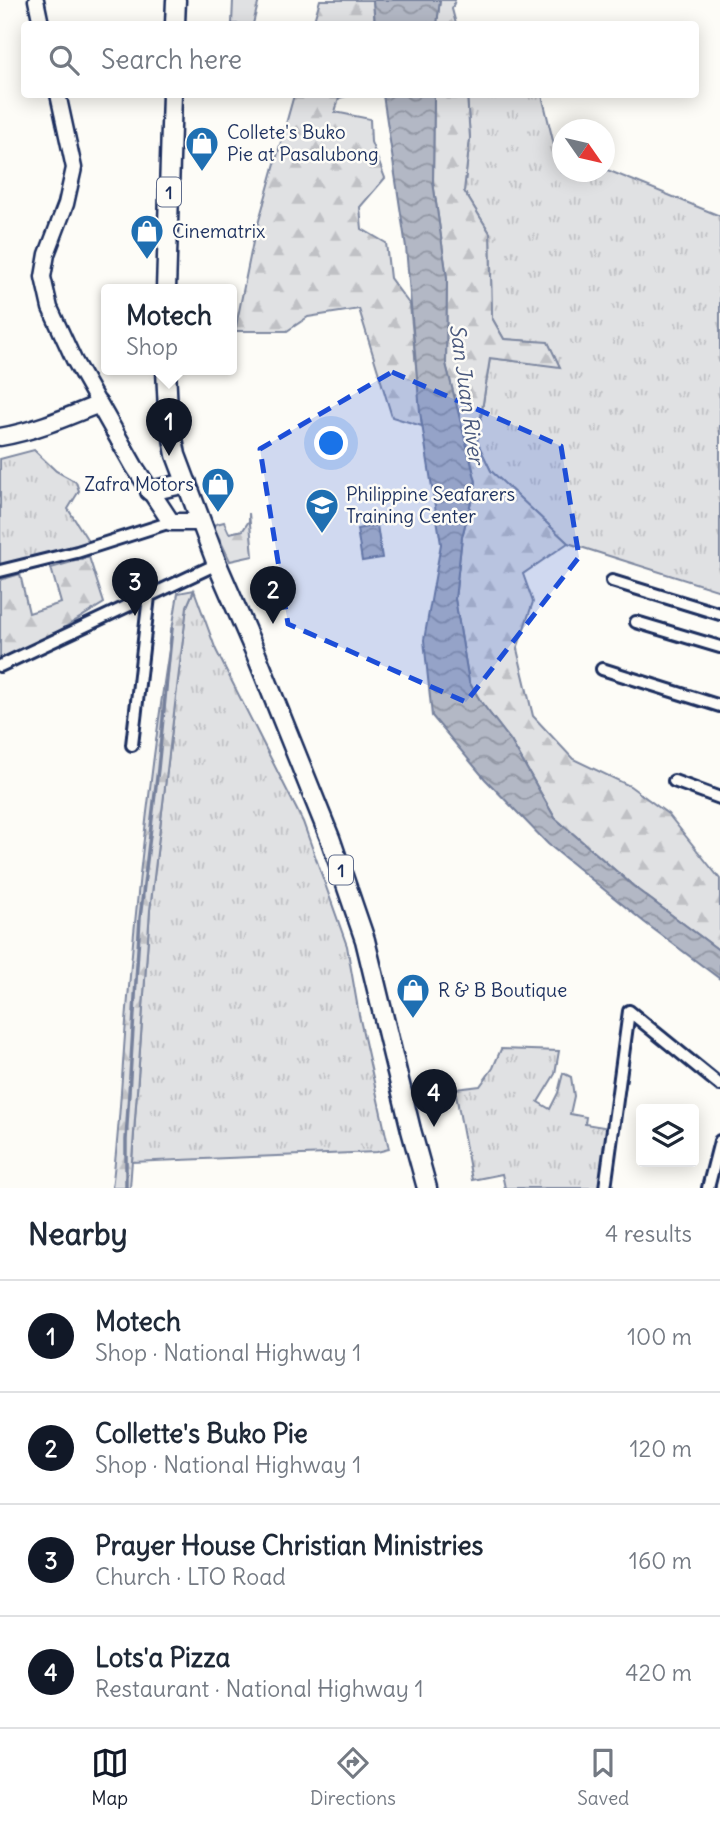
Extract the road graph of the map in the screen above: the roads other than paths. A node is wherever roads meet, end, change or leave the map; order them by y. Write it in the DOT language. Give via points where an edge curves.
graph roads {
  1 [pos="36,0"];
  2 [pos="176,0"];
  3 [pos="40,21"];
  4 [pos="175,21"];
  5 [pos="59,98"];
  6 [pos="172,98"];
  7 [pos="166,284"];
  8 [pos="166,375"];
  9 [pos="99,404"];
  10 [pos="0,436"];
  11 [pos="187,483"];
  12 [pos="150,491"];
  13 [pos="172,522"];
  14 [pos="201,522"];
  15 [pos="217,565"];
  16 [pos="0,571"];
  17 [pos="612,581"];
  18 [pos="149,596"];
  19 [pos="720,614"];
  20 [pos="636,622"];
  21 [pos="720,648"];
  22 [pos="0,666"];
  23 [pos="602,668"];
  24 [pos="720,706"];
  25 [pos="132,745"];
  26 [pos="674,781"];
  27 [pos="720,798"];
  28 [pos="720,1085"];
  29 [pos="720,1141"];
  30 [pos="427,1188"];
  31 [pos="605,1188"];
  32 [pos="708,1188"];
  1 -- 3 [label="street"];
  2 -- 4 [label="highway"];
  5 -- 9 [label="street" via="74,168 43,277 50,307"];
  6 -- 7 [label="highway, 1"];
  8 -- 11 [label="highway, 1" via="176,455"];
  9 -- 10 [label="main road" via="47,425"];
  9 -- 12 [label="main road"];
  11 -- 12 [label="highway"];
  11 -- 14 [label="highway, 1"];
  12 -- 13 [label="main road"];
  13 -- 14 [label="main road"];
  13 -- 16 [label="street"];
  14 -- 15 [label="highway, 1"];
  15 -- 18 [label="street"];
  15 -- 30 [label="highway, 1" via="321,816 365,940"];
  17 -- 19 [label="street"];
  18 -- 22 [label="street"];
  18 -- 25 [label="street"];
  20 -- 21 [label="street"];
  23 -- 24 [label="street"];
  26 -- 27 [label="street"];
  28 -- 31 [label="street" via="629,1011"];
  29 -- 32 [label="street"];
}
